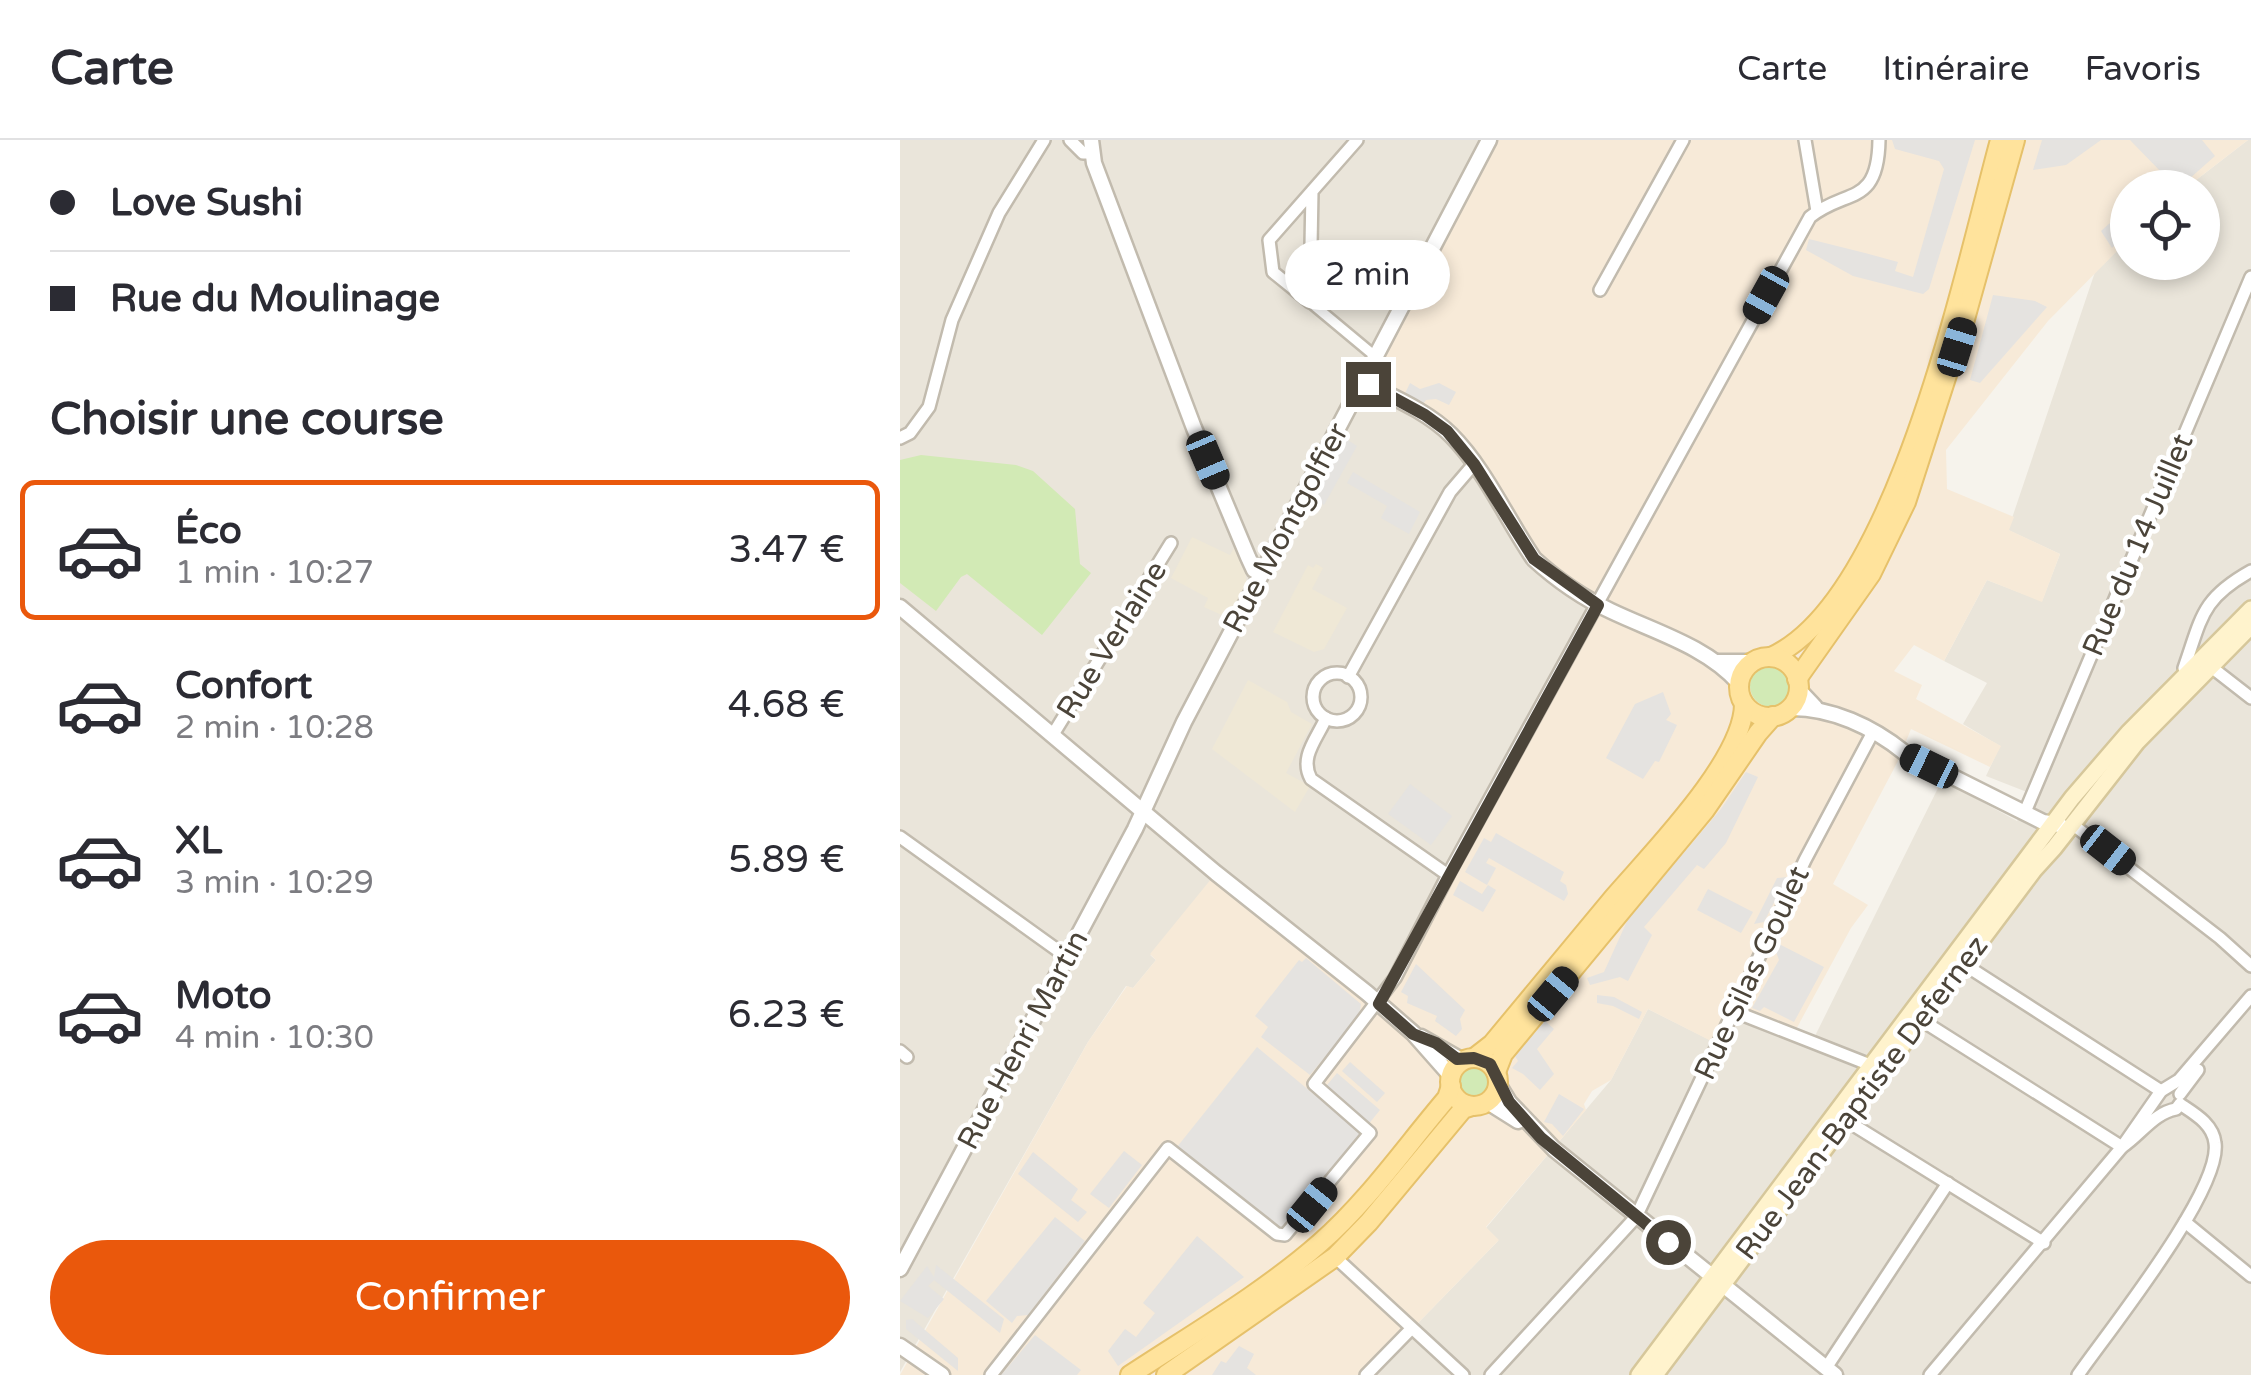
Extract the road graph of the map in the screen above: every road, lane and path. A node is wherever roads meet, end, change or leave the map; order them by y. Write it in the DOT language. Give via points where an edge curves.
graph roads {
  1 [pos="1044,140"];
  2 [pos="1070,140"];
  3 [pos="1357,140"];
  4 [pos="1489,140"];
  5 [pos="1682,140"];
  6 [pos="1805,140"];
  7 [pos="1879,140"];
  8 [pos="2000,140"];
  9 [pos="2015,140"];
  10 [pos="1092,147"];
  11 [pos="1312,191"];
  12 [pos="1818,211"];
  13 [pos="2251,277"];
  14 [pos="1600,290"];
  15 [pos="1310,302"];
  16 [pos="1376,357"];
  17 [pos="1363,382"];
  18 [pos="900,438"];
  19 [pos="1474,464"];
  20 [pos="1171,543"];
  21 [pos="2251,571"];
  22 [pos="1261,573"];
  23 [pos="1598,605"];
  24 [pos="901,608"];
  25 [pos="2251,609"];
  26 [pos="2251,626"];
  27 [pos="1771,657"];
  28 [pos="1718,662"];
  29 [pos="1752,662"];
  30 [pos="2210,666"];
  31 [pos="2187,672"];
  32 [pos="1348,677"];
  33 [pos="1739,683"];
  34 [pos="1798,684"];
  35 [pos="2251,698"];
  36 [pos="1744,704"];
  37 [pos="1816,707"];
  38 [pos="1781,712"];
  39 [pos="1326,718"];
  40 [pos="1874,732"];
  41 [pos="1052,736"];
  42 [pos="1741,745"];
  43 [pos="1144,811"];
  44 [pos="2024,812"];
  45 [pos="2072,824"];
  46 [pos="2053,825"];
  47 [pos="900,836"];
  48 [pos="1448,875"];
  49 [pos="1067,957"];
  50 [pos="1962,963"];
  51 [pos="2251,966"];
  52 [pos="2251,996"];
  53 [pos="1379,1004"];
  54 [pos="2251,1005"];
  55 [pos="1733,1011"];
  56 [pos="1922,1017"];
  57 [pos="1498,1049"];
  58 [pos="1877,1068"];
  59 [pos="1460,1070"];
  60 [pos="1497,1078"];
  61 [pos="2169,1098"];
  62 [pos="1478,1105"];
  63 [pos="1847,1120"];
  64 [pos="1541,1138"];
  65 [pos="2122,1147"];
  66 [pos="1948,1183"];
  67 [pos="1636,1217"];
  68 [pos="2185,1222"];
  69 [pos="2044,1243"];
  70 [pos="1334,1257"];
  71 [pos="900,1269"];
  72 [pos="2251,1276"];
  73 [pos="1717,1282"];
  74 [pos="1411,1329"];
  75 [pos="900,1346"];
  76 [pos="1831,1372"];
  77 [pos="942,1375"];
  78 [pos="991,1375"];
  79 [pos="1130,1375"];
  80 [pos="1166,1375"];
  81 [pos="1366,1375"];
  82 [pos="1463,1375"];
  83 [pos="1491,1375"];
  84 [pos="1639,1375"];
  85 [pos="1655,1375"];
  86 [pos="1930,1375"];
  87 [pos="2078,1375"];
  1 -- 18 [label="street" via="979,256 952,320 929,408"];
  2 -- 10 [label="street" via="1083,153"];
  3 -- 11 [label="street"];
  4 -- 16 [label="street, Rue Montgolfier"];
  5 -- 14 [label="street"];
  6 -- 12 [label="street"];
  7 -- 12 [label="street" via="1865,187"];
  8 -- 27 [label="main road" via="1906,463 1863,558 1827,611 1802,639"];
  9 -- 34 [label="main road" via="1906,502 1870,574"];
  10 -- 22 [label="street" via="1194,428 1254,570"];
  11 -- 15 [label="street"];
  11 -- 15 [label="street" via="1269,240 1273,272"];
  12 -- 23 [label="street"];
  13 -- 44 [label="street, Rue du 14 Juillet"];
  15 -- 16 [label="street"];
  16 -- 17 [label="street, Rue Montgolfier"];
  17 -- 19 [label="street" via="1436,423"];
  17 -- 22 [label="street, Rue Montgolfier"];
  19 -- 23 [label="street" via="1534,559"];
  19 -- 32 [label="street" via="1450,492"];
  20 -- 41 [label="street, Rue Verlaine"];
  21 -- 31 [label="street" via="2201,614"];
  22 -- 43 [label="street, Rue Montgolfier"];
  23 -- 28 [label="street"];
  23 -- 48 [label="street"];
  24 -- 41 [label="street"];
  25 -- 31 [label="main road, Rue Jean-Baptiste Defernez"];
  26 -- 30 [label="main road, Rue Jean-Baptiste Defernez"];
  27 -- 29 [label="main road"];
  27 -- 34 [label="main road" via="1790,665"];
  28 -- 29 [label="street"];
  28 -- 33 [label="street"];
  29 -- 33 [label="main road"];
  30 -- 35 [label="street"];
  30 -- 45 [label="main road, Rue Jean-Baptiste Defernez"];
  31 -- 46 [label="main road, Rue Jean-Baptiste Defernez"];
  32 -- 39 [label="street" via="1331,672 1316,684 1314,704"];
  32 -- 39 [label="street" via="1359,684 1358,709 1349,718"];
  33 -- 36 [label="main road"];
  34 -- 37 [label="street"];
  34 -- 38 [label="main road"];
  36 -- 38 [label="main road" via="1754,712"];
  36 -- 42 [label="main road"];
  37 -- 38 [label="street"];
  37 -- 40 [label="street"];
  38 -- 42 [label="main road"];
  39 -- 48 [label="street" via="1306,757 1311,779"];
  40 -- 44 [label="street"];
  40 -- 55 [label="street, Rue Silas Goulet"];
  41 -- 43 [label="street"];
  42 -- 57 [label="main road"];
  43 -- 49 [label="street, Rue Henri Martin"];
  43 -- 53 [label="street"];
  44 -- 46 [label="street"];
  45 -- 46 [label="street"];
  45 -- 50 [label="main road, Rue Jean-Baptiste Defernez"];
  45 -- 51 [label="street"];
  46 -- 58 [label="main road, Rue Jean-Baptiste Defernez"];
  47 -- 49 [label="street"];
  48 -- 53 [label="street"];
  49 -- 71 [label="street, Rue Henri Martin"];
  50 -- 56 [label="main road, Rue Jean-Baptiste Defernez"];
  50 -- 61 [label="street"];
  52 -- 61 [label="street"];
  53 -- 59 [label="street"];
  53 -- 78 [label="street" via="1314,1084 1370,1133 1292,1229 1277,1234 1168,1148"];
  54 -- 61 [label="street"];
  55 -- 58 [label="street"];
  55 -- 67 [label="street, Rue Silas Goulet"];
  56 -- 58 [label="main road, Rue Jean-Baptiste Defernez"];
  56 -- 65 [label="street"];
  57 -- 59 [label="main road"];
  57 -- 60 [label="main road"];
  58 -- 63 [label="main road, Rue Jean-Baptiste Defernez"];
  58 -- 73 [label="main road, Rue Jean-Baptiste Defernez"];
  59 -- 60 [label="main road" via="1490,1064"];
  59 -- 62 [label="main road" via="1458,1100"];
  59 -- 79 [label="main road" via="1447,1098 1324,1240"];
  60 -- 62 [label="main road" via="1494,1096"];
  60 -- 64 [label="street"];
  61 -- 65 [label="street"];
  61 -- 68 [label="street" via="2208,1125 2216,1144"];
  62 -- 64 [label="street" via="1502,1110"];
  62 -- 70 [label="main road" via="1463,1108"];
  63 -- 66 [label="street"];
  63 -- 73 [label="main road, Rue Jean-Baptiste Defernez"];
  64 -- 67 [label="street"];
  65 -- 69 [label="street"];
  66 -- 69 [label="street"];
  66 -- 76 [label="street"];
  67 -- 73 [label="street"];
  67 -- 83 [label="street, Rue Silas Goulet"];
  68 -- 72 [label="street"];
  68 -- 87 [label="street"];
  69 -- 86 [label="street"];
  70 -- 74 [label="street"];
  70 -- 80 [label="main road"];
  73 -- 76 [label="street"];
  73 -- 84 [label="main road, Rue Jean-Baptiste Defernez"];
  73 -- 85 [label="main road, Rue Jean-Baptiste Defernez"];
  74 -- 81 [label="street"];
  74 -- 82 [label="street"];
  75 -- 77 [label="street"];
}
